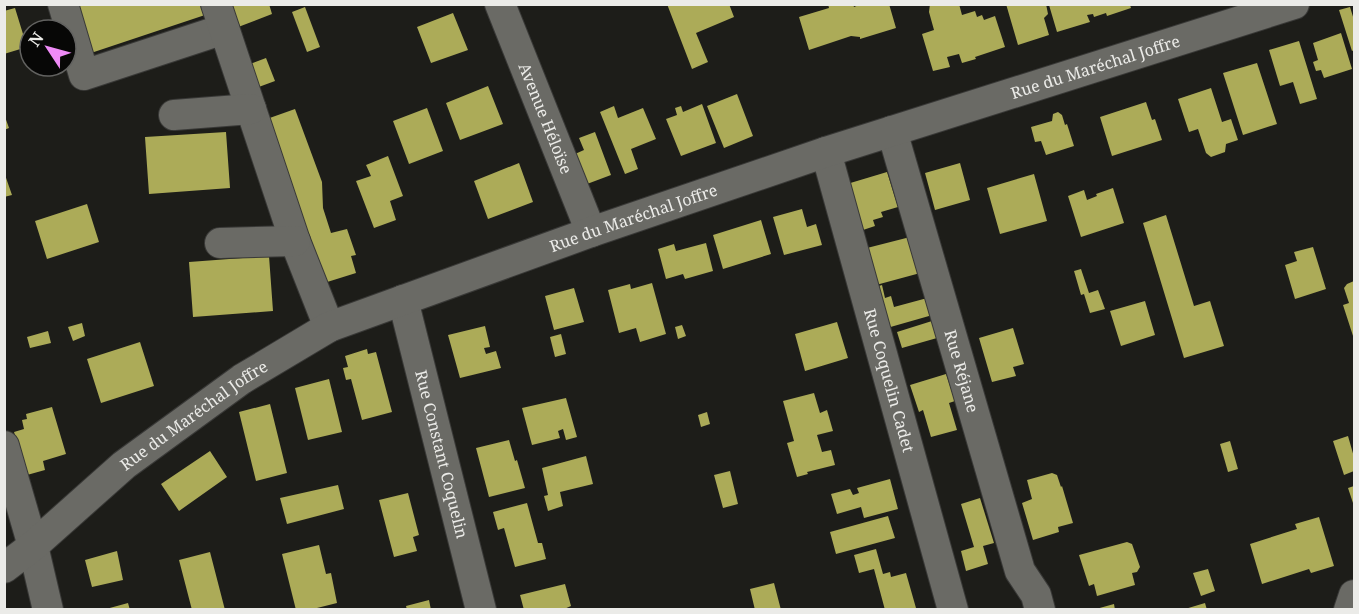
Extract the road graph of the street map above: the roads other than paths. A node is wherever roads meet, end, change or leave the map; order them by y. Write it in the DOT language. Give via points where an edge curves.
graph roads {
  1 [pos="63,4"];
  2 [pos="500,4"];
  3 [pos="1294,4"];
  4 [pos="220,17"];
  5 [pos="251,109"];
  6 [pos="174,115"];
  7 [pos="892,131"];
  8 [pos="826,152"];
  9 [pos="591,232"];
  10 [pos="295,241"];
  11 [pos="220,243"];
  12 [pos="403,300"];
  13 [pos="328,327"];
  14 [pos="4,446"];
  15 [pos="33,546"];
  16 [pos="4,568"];
  17 [pos="1354,595"];
  18 [pos="48,609"];
  19 [pos="481,609"];
  20 [pos="953,609"];
  21 [pos="1040,609"];
  22 [pos="1349,609"];
  1 -- 4 [label="street" via="84,75"];
  2 -- 9 [label="street, Avenue Héloïse"];
  3 -- 7 [label="street, Rue du Maréchal Joffre"];
  4 -- 5 [label="street"];
  5 -- 6 [label="street"];
  5 -- 10 [label="street"];
  7 -- 8 [label="street, Rue du Maréchal Joffre"];
  7 -- 21 [label="street, Rue Réjane" via="1020,571"];
  8 -- 9 [label="street, Rue du Maréchal Joffre"];
  8 -- 20 [label="street, Rue Coquelin Cadet"];
  9 -- 12 [label="street, Rue du Maréchal Joffre"];
  10 -- 11 [label="street"];
  10 -- 13 [label="street"];
  12 -- 13 [label="street, Rue du Maréchal Joffre"];
  12 -- 19 [label="street, Rue Constant Coquelin"];
  13 -- 15 [label="street, Rue du Maréchal Joffre" via="242,378 124,465"];
  14 -- 15 [label="street"];
  15 -- 16 [label="street, Rue du Maréchal Joffre"];
  15 -- 18 [label="street"];
  17 -- 22 [label="street"];
}
